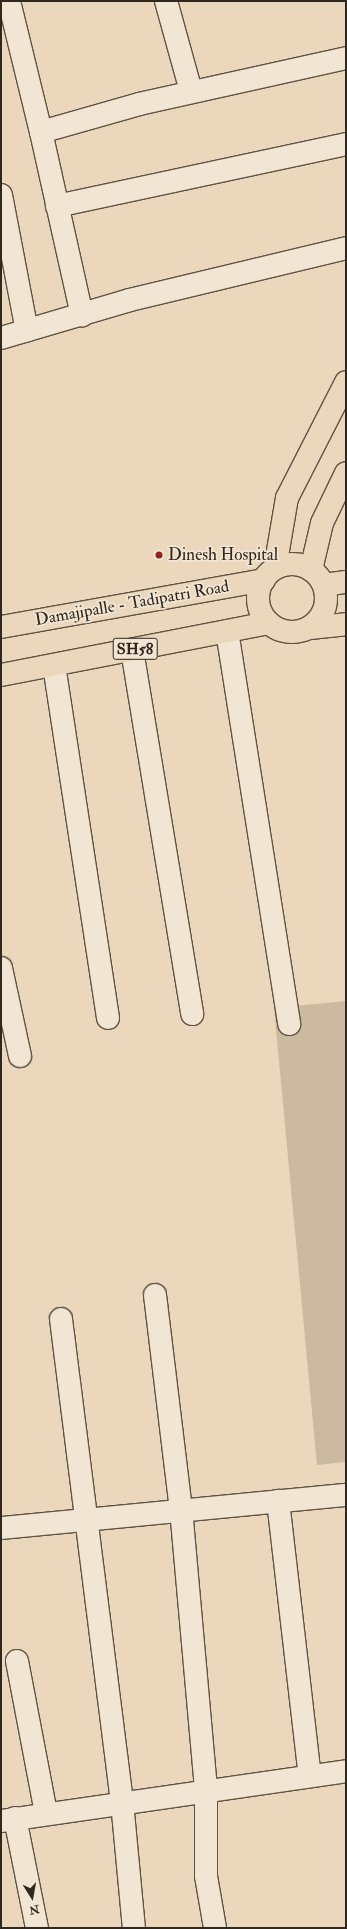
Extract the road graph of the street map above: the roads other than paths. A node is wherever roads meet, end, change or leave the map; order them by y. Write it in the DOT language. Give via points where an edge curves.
graph roads {
  1 [pos="9,1"];
  2 [pos="166,1"];
  3 [pos="346,58"];
  4 [pos="191,91"];
  5 [pos="41,132"];
  6 [pos="346,144"];
  7 [pos="1,195"];
  8 [pos="57,206"];
  9 [pos="346,248"];
  10 [pos="82,315"];
  11 [pos="27,330"];
  12 [pos="1,338"];
  13 [pos="346,382"];
  14 [pos="346,473"];
  15 [pos="269,574"];
  16 [pos="318,577"];
  17 [pos="346,582"];
  18 [pos="269,623"];
  19 [pos="346,624"];
  20 [pos="1,627"];
  21 [pos="310,628"];
  22 [pos="227,631"];
  23 [pos="132,650"];
  24 [pos="54,665"];
  25 [pos="1,675"];
  26 [pos="1,968"];
  27 [pos="192,1014"];
  28 [pos="108,1018"];
  29 [pos="289,1024"];
  30 [pos="20,1056"];
  31 [pos="155,1294"];
  32 [pos="61,1319"];
  33 [pos="346,1495"];
  34 [pos="278,1501"];
  35 [pos="181,1509"];
  36 [pos="86,1519"];
  37 [pos="1,1528"];
  38 [pos="17,1661"];
  39 [pos="346,1771"];
  40 [pos="310,1776"];
  41 [pos="206,1790"];
  42 [pos="122,1802"];
  43 [pos="46,1814"];
  44 [pos="8,1820"];
  45 [pos="37,1928"];
  46 [pos="134,1928"];
  47 [pos="214,1928"];
  1 -- 5 [label="street"];
  2 -- 4 [label="street"];
  3 -- 4 [label="street"];
  4 -- 5 [label="street"];
  5 -- 8 [label="street"];
  6 -- 8 [label="street"];
  7 -- 11 [label="street"];
  8 -- 10 [label="street"];
  9 -- 10 [label="street" via="130,300"];
  10 -- 11 [label="street"];
  11 -- 12 [label="street"];
  13 -- 15 [label="main road" via="286,498"];
  14 -- 16 [label="main road" via="322,523"];
  15 -- 16 [label="main road, Damajipalle - Tadipatri Road" via="293,564"];
  15 -- 18 [label="main road" via="260,589 259,606"];
  15 -- 20 [label="main road, Damajipalle - Tadipatri Road"];
  16 -- 17 [label="main road"];
  16 -- 21 [label="main road" via="326,595 323,614"];
  18 -- 21 [label="main road" via="288,632"];
  18 -- 22 [label="main road, SH58"];
  19 -- 21 [label="main road"];
  22 -- 23 [label="main road, SH58"];
  22 -- 29 [label="street"];
  23 -- 24 [label="main road, SH58"];
  23 -- 27 [label="street"];
  24 -- 25 [label="main road, SH58"];
  24 -- 28 [label="street"];
  26 -- 30 [label="street"];
  31 -- 35 [label="street"];
  32 -- 36 [label="street"];
  33 -- 34 [label="street"];
  34 -- 35 [label="street"];
  34 -- 40 [label="street"];
  35 -- 36 [label="street"];
  35 -- 41 [label="street"];
  36 -- 37 [label="street"];
  36 -- 42 [label="street"];
  38 -- 43 [label="street"];
  39 -- 40 [label="street"];
  40 -- 41 [label="street"];
  41 -- 42 [label="street"];
  41 -- 47 [label="street" via="206,1876"];
  42 -- 43 [label="street"];
  42 -- 46 [label="street"];
  43 -- 44 [label="street"];
  44 -- 45 [label="street"];
}
